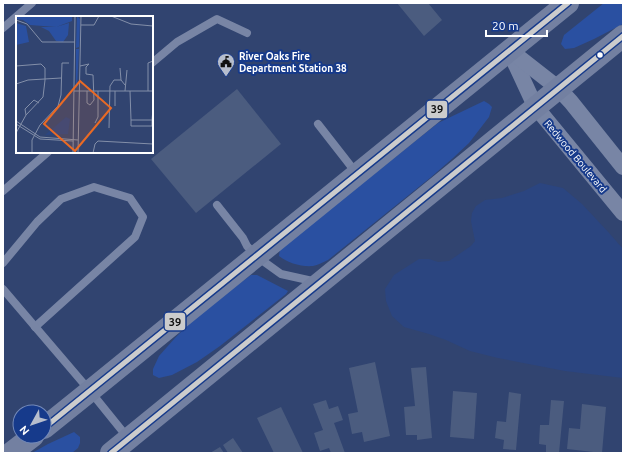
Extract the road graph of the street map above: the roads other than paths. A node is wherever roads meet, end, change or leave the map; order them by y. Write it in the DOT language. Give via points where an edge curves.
graph roads {
  1 [pos="32,3"];
  2 [pos="568,3"];
  3 [pos="17,16"];
  4 [pos="16,17"];
  5 [pos="3,28"];
  6 [pos="247,33"];
  7 [pos="623,36"];
  8 [pos="510,50"];
  9 [pos="153,62"];
  10 [pos="558,88"];
  11 [pos="535,106"];
  12 [pos="318,124"];
  13 [pos="47,153"];
  14 [pos="623,167"];
  15 [pos="357,174"];
  16 [pos="3,191"];
  17 [pos="217,205"];
  18 [pos="623,213"];
  19 [pos="256,256"];
  20 [pos="3,263"];
  21 [pos="320,283"];
  22 [pos="3,289"];
  23 [pos="35,327"];
  24 [pos="90,391"];
  25 [pos="52,422"];
  26 [pos="129,439"];
  27 [pos="23,444"];
  28 [pos="12,453"];
  29 [pos="111,453"];
  1 -- 3 [label="lane"];
  2 -- 8 [label="main road"];
  4 -- 5 [label="lane"];
  6 -- 9 [label="lane" via="217,19 177,42"];
  7 -- 10 [label="main road"];
  8 -- 10 [label="street"];
  8 -- 11 [label="street, Redwood Boulevard"];
  8 -- 15 [label="main road"];
  10 -- 11 [label="main road"];
  10 -- 14 [label="street"];
  11 -- 18 [label="street, Redwood Boulevard"];
  11 -- 21 [label="main road"];
  12 -- 15 [label="lane"];
  13 -- 16 [label="lane"];
  15 -- 19 [label="main road"];
  17 -- 19 [label="lane"];
  19 -- 21 [label="lane" via="281,274"];
  19 -- 24 [label="main road"];
  20 -- 23 [label="lane" via="61,199 94,187 130,198 143,217 135,237"];
  21 -- 26 [label="main road"];
  22 -- 23 [label="lane"];
  23 -- 24 [label="lane"];
  24 -- 25 [label="main road"];
  24 -- 26 [label="lane"];
  26 -- 29 [label="main road"];
  27 -- 28 [label="main road"];
}
